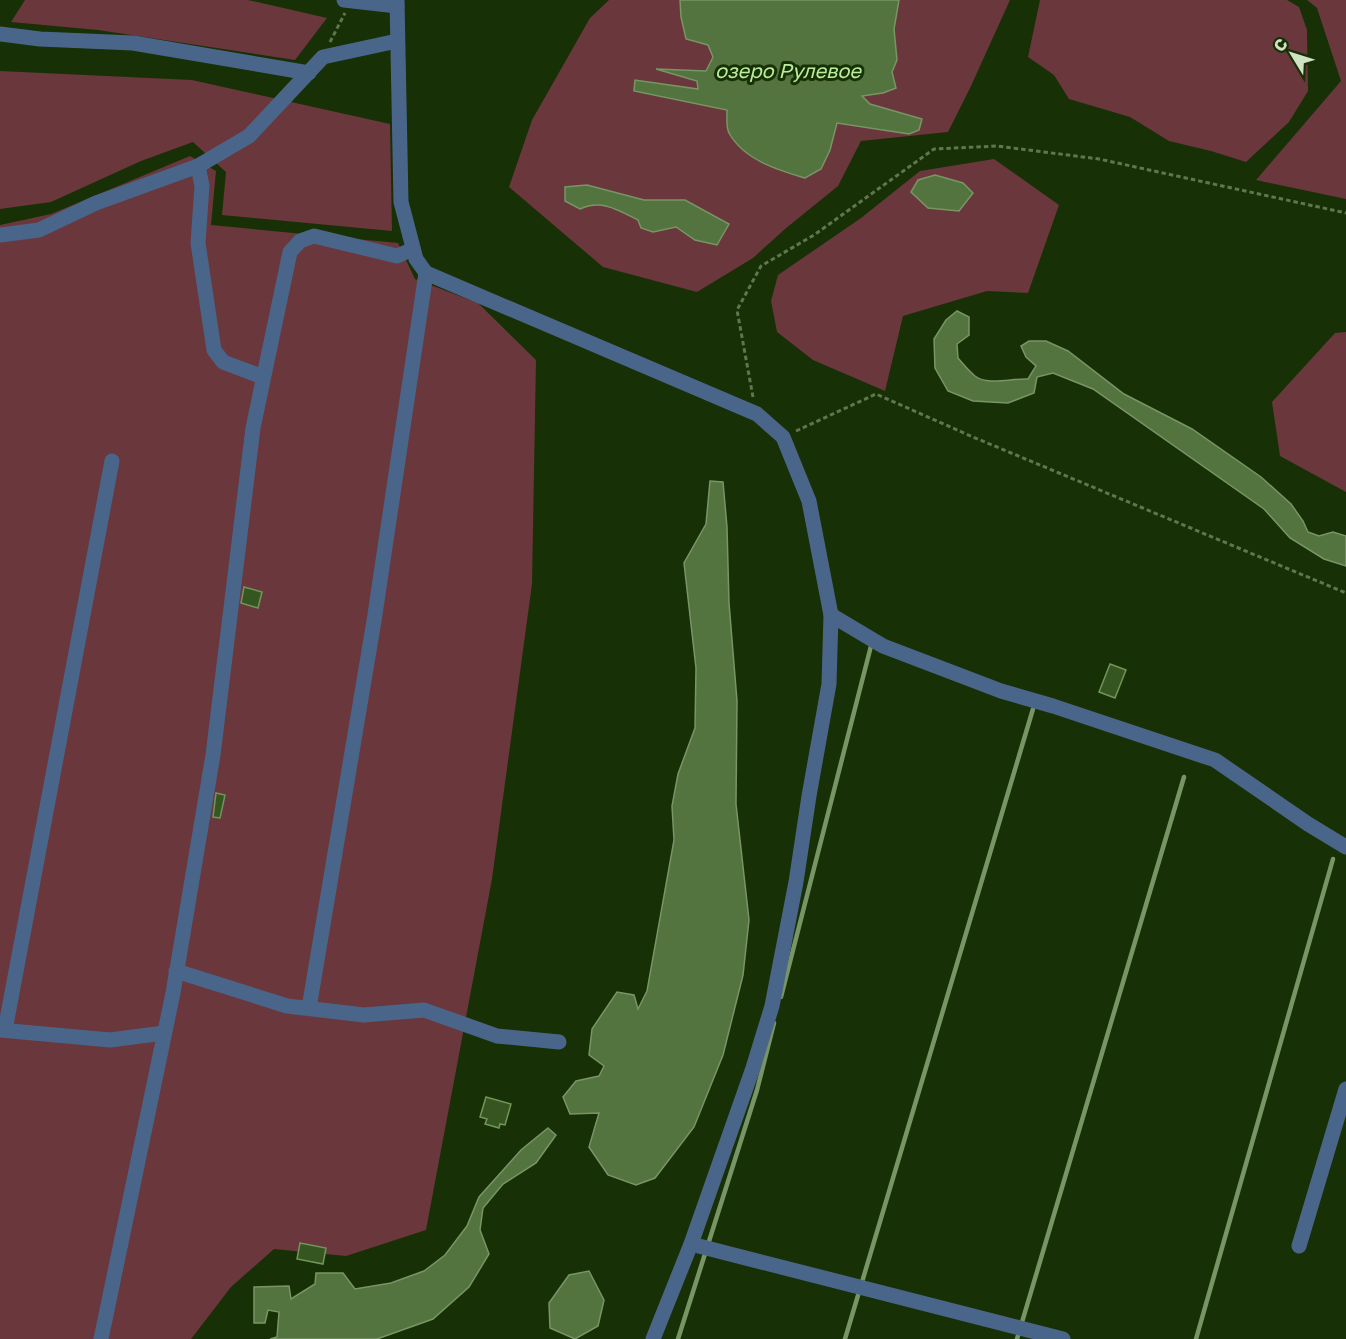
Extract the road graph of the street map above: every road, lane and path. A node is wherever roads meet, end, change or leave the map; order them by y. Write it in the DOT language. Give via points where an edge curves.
graph roads {
  1 [pos="348,1"];
  2 [pos="397,3"];
  3 [pos="0,34"];
  4 [pos="397,41"];
  5 [pos="323,57"];
  6 [pos="309,73"];
  7 [pos="198,166"];
  8 [pos="1346,213"];
  9 [pos="0,235"];
  10 [pos="413,249"];
  11 [pos="426,273"];
  12 [pos="264,377"];
  13 [pos="757,414"];
  14 [pos="783,437"];
  15 [pos="112,460"];
  16 [pos="1346,593"];
  17 [pos="831,615"];
  18 [pos="1346,847"];
  19 [pos="176,971"];
  20 [pos="309,1008"];
  21 [pos="2,1030"];
  22 [pos="164,1034"];
  23 [pos="558,1042"];
  24 [pos="1346,1089"];
  25 [pos="691,1244"];
  26 [pos="1299,1246"];
  27 [pos="101,1339"];
  28 [pos="653,1339"];
  29 [pos="1063,1339"];
  1 -- 2 [label="street"];
  1 -- 5 [label="path"];
  2 -- 4 [label="street"];
  3 -- 6 [label="street" via="133,43"];
  4 -- 5 [label="street"];
  4 -- 10 [label="street" via="401,202"];
  5 -- 6 [label="street"];
  6 -- 7 [label="street" via="249,136"];
  7 -- 9 [label="street" via="96,203 39,230"];
  7 -- 12 [label="street" via="202,186 198,243 214,350 223,362"];
  8 -- 13 [label="path" via="1099,159 997,146 934,149 814,235 761,266 737,310"];
  10 -- 11 [label="street"];
  10 -- 12 [label="street" via="397,256 314,236 300,241 290,252"];
  11 -- 13 [label="street"];
  11 -- 20 [label="street" via="374,621"];
  12 -- 19 [label="street" via="253,428 213,755"];
  13 -- 14 [label="street"];
  14 -- 16 [label="path" via="876,394"];
  14 -- 17 [label="street" via="809,501"];
  15 -- 21 [label="street"];
  17 -- 18 [label="street" via="883,646 1001,691 1215,760"];
  17 -- 25 [label="street" via="829,684 772,1006"];
  19 -- 20 [label="street" via="287,1006"];
  19 -- 22 [label="street"];
  20 -- 23 [label="street" via="364,1015 424,1010 497,1036"];
  21 -- 22 [label="street" via="110,1040"];
  22 -- 27 [label="street"];
  24 -- 26 [label="street"];
  25 -- 28 [label="street"];
  25 -- 29 [label="street"];
}
